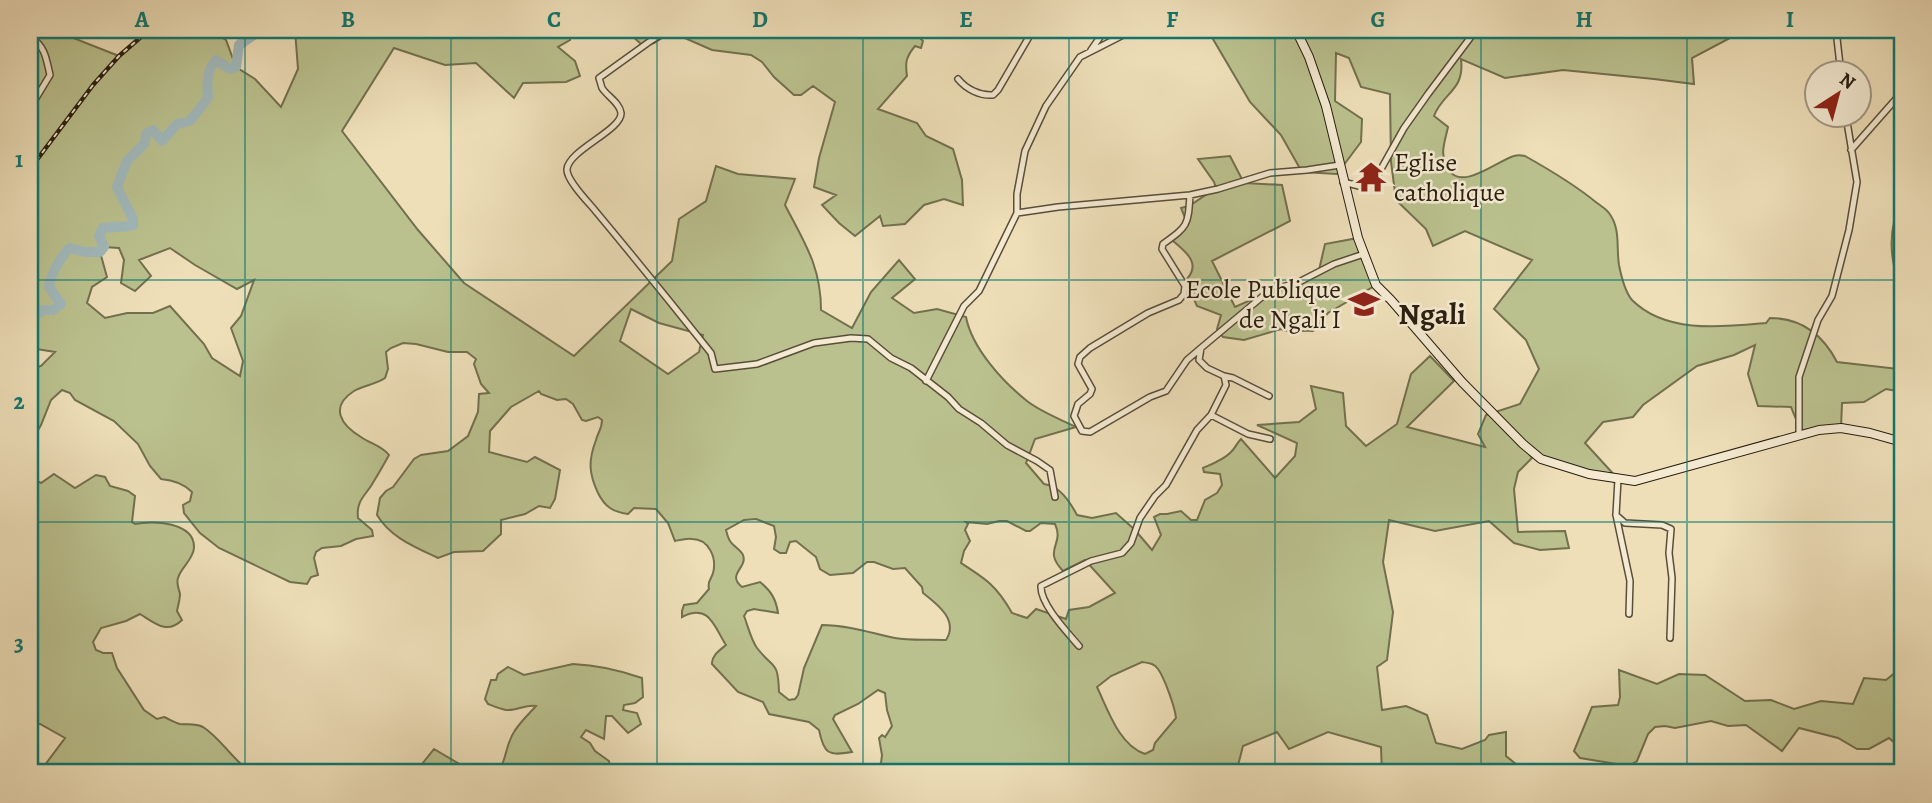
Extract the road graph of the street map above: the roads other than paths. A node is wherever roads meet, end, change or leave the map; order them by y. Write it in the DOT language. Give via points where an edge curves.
graph roads {
  1 [pos="668,30"];
  2 [pos="1033,30"];
  3 [pos="1105,30"];
  4 [pos="1133,30"];
  5 [pos="1296,30"];
  6 [pos="1476,30"];
  7 [pos="1836,30"];
  8 [pos="30,36"];
  9 [pos="1090,51"];
  10 [pos="1840,60"];
  11 [pos="958,79"];
  12 [pos="1902,95"];
  13 [pos="30,108"];
  14 [pos="1848,130"];
  15 [pos="1851,150"];
  16 [pos="1340,165"];
  17 [pos="1343,183"];
  18 [pos="1190,195"];
  19 [pos="1017,213"];
  20 [pos="1364,254"];
  21 [pos="1201,348"];
  22 [pos="1224,376"];
  23 [pos="926,381"];
  24 [pos="1269,396"];
  25 [pos="1211,415"];
  26 [pos="1799,435"];
  27 [pos="1270,439"];
  28 [pos="1902,442"];
  29 [pos="1618,479"];
  30 [pos="1055,497"];
  31 [pos="1616,515"];
  32 [pos="1629,614"];
  33 [pos="1670,638"];
  34 [pos="1079,646"];
  1 -- 23 [label="street" via="599,78 621,109 621,116 569,163 569,177 711,353 715,369 757,364 814,343 851,338 868,339"];
  2 -- 11 [label="street" via="993,95 985,96"];
  3 -- 9 [label="street"];
  4 -- 9 [label="street"];
  5 -- 16 [label="street" via="1326,106"];
  6 -- 17 [label="street" via="1404,128 1376,178 1359,186"];
  7 -- 10 [label="street"];
  8 -- 13 [label="street" via="40,44 50,75"];
  9 -- 19 [label="street" via="1080,57 1046,106 1026,151"];
  12 -- 15 [label="street"];
  14 -- 15 [label="street"];
  15 -- 26 [label="street" via="1857,182 1849,230 1832,296 1818,320 1799,377"];
  16 -- 17 [label="street"];
  16 -- 18 [label="street" via="1270,173"];
  17 -- 20 [label="street"];
  18 -- 19 [label="street"];
  18 -- 21 [label="street" via="1185,228 1162,249 1185,286 1184,294 1080,357 1092,389 1074,416 1082,432 1090,432 1166,390"];
  19 -- 23 [label="street" via="979,291 964,306"];
  20 -- 21 [label="street" via="1269,291"];
  20 -- 29 [label="street" via="1376,285 1523,444 1541,459"];
  21 -- 22 [label="street" via="1199,360"];
  22 -- 24 [label="street"];
  22 -- 25 [label="street" via="1226,385"];
  23 -- 30 [label="street" via="1007,445 1050,470"];
  25 -- 27 [label="street" via="1248,434"];
  25 -- 34 [label="street" via="1140,518 1122,553 1091,561 1041,586 1061,625"];
  26 -- 28 [label="street" via="1841,428"];
  26 -- 29 [label="street" via="1635,481"];
  29 -- 31 [label="street"];
  31 -- 32 [label="street" via="1630,581"];
  31 -- 33 [label="street" via="1625,523 1671,529"];
}
